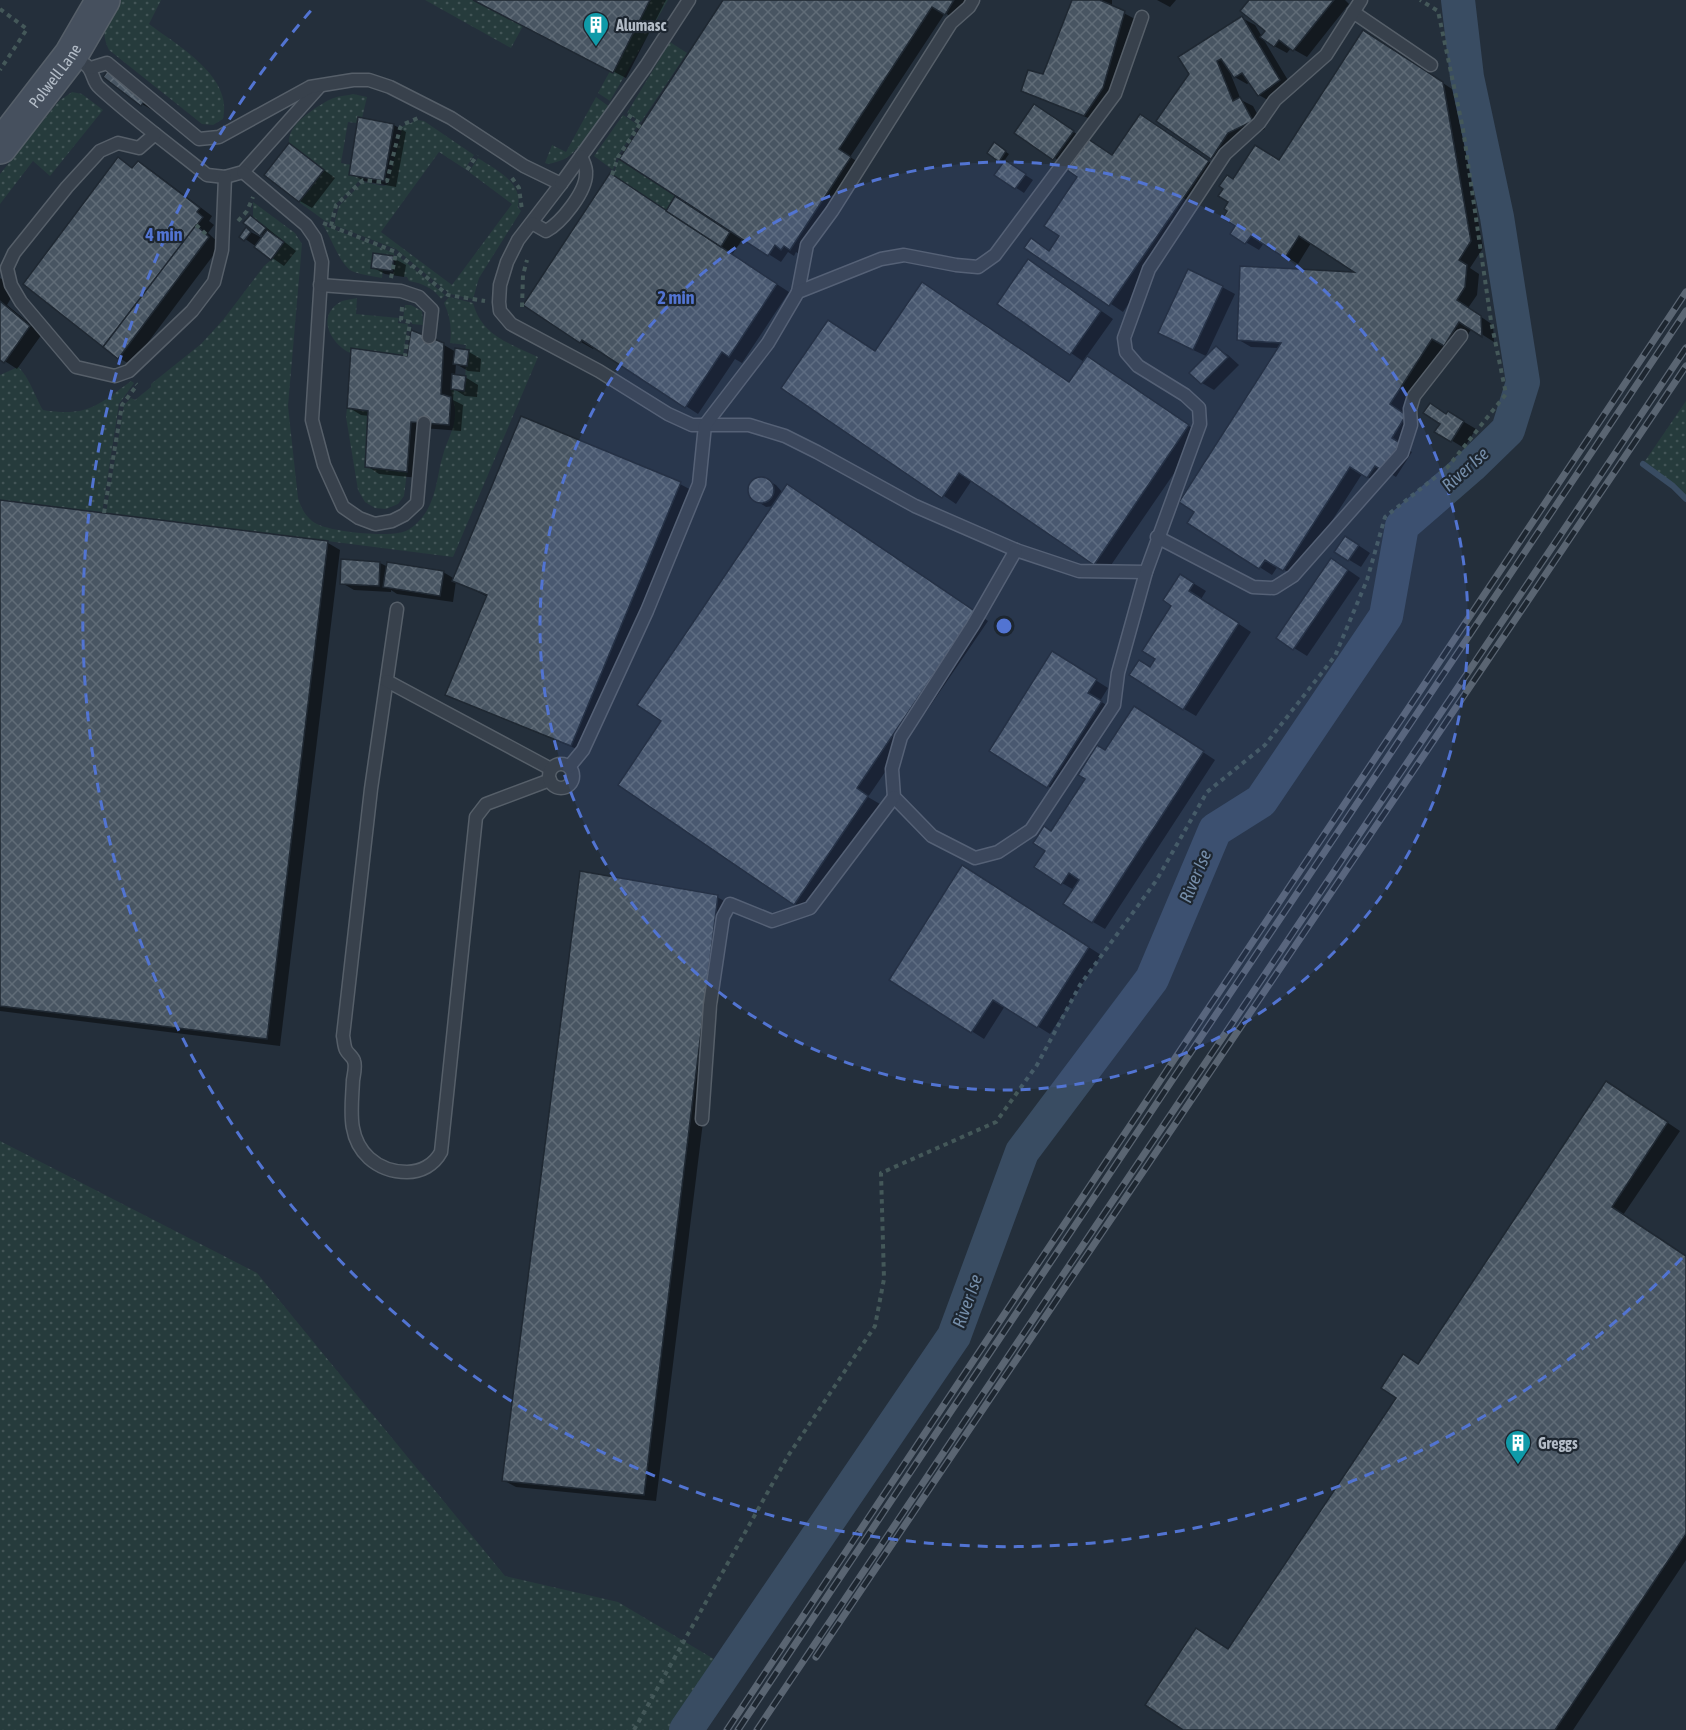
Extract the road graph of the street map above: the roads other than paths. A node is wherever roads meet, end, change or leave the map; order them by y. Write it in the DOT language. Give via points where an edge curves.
graph roads {
  1 [pos="103,0"];
  2 [pos="689,0"];
  3 [pos="973,0"];
  4 [pos="1361,0"];
  5 [pos="1353,12"];
  6 [pos="1142,17"];
  7 [pos="81,62"];
  8 [pos="1431,65"];
  9 [pos="321,85"];
  10 [pos="155,134"];
  11 [pos="0,147"];
  12 [pos="581,156"];
  13 [pos="243,172"];
  14 [pos="225,177"];
  15 [pos="561,184"];
  16 [pos="532,223"];
  17 [pos="320,285"];
  18 [pos="798,292"];
  19 [pos="1461,336"];
  20 [pos="429,337"];
  21 [pos="424,423"];
  22 [pos="705,425"];
  23 [pos="1157,537"];
  24 [pos="1016,550"];
  25 [pos="1146,572"];
  26 [pos="397,609"];
  27 [pos="387,681"];
  28 [pos="569,767"];
  29 [pos="551,775"];
  30 [pos="894,797"];
  31 [pos="702,1119"];
  1 -- 7 [label="street, Polwell Lane"];
  2 -- 12 [label="lane"];
  3 -- 18 [label="lane" via="951,23 807,245"];
  4 -- 5 [label="lane"];
  5 -- 8 [label="lane"];
  5 -- 23 [label="lane" via="1326,55 1275,100 1258,123 1225,154 1149,269 1124,338 1126,352 1138,366 1199,408 1200,424"];
  6 -- 18 [label="lane" via="1115,94 994,255 978,267 904,255 881,259"];
  7 -- 9 [label="lane" via="107,63 199,138 219,137 310,87"];
  7 -- 10 [label="lane" via="96,86"];
  7 -- 11 [label="street, Polwell Lane"];
  9 -- 13 [label="lane"];
  9 -- 15 [label="lane" via="369,80 390,87 451,118 524,166"];
  10 -- 14 [label="lane" via="207,175"];
  10 -- 14 [label="lane" via="139,148 118,143 100,151 14,253 7,268 21,302 76,367 115,376 127,371 192,311 214,282 222,250"];
  12 -- 15 [label="lane"];
  12 -- 16 [label="lane" via="586,175 567,213 546,231"];
  13 -- 14 [label="lane"];
  13 -- 17 [label="lane" via="306,225 315,238 322,262"];
  15 -- 16 [label="lane"];
  16 -- 22 [label="lane" via="518,240 500,285 500,311 511,324 668,414 692,425"];
  17 -- 20 [label="lane" via="389,289 419,297 432,310"];
  17 -- 21 [label="lane" via="312,420 324,465 343,507 375,524 392,521 417,503"];
  18 -- 22 [label="lane" via="768,343"];
  19 -- 23 [label="lane" via="1414,396 1411,425 1402,453 1293,576 1274,588 1253,587"];
  22 -- 24 [label="lane" via="749,425 785,436 915,506"];
  22 -- 28 [label="lane" via="699,484 647,611 583,750"];
  23 -- 25 [label="lane"];
  24 -- 25 [label="lane" via="1079,571"];
  24 -- 30 [label="lane" via="901,737 891,769"];
  25 -- 30 [label="lane" via="1118,673 1114,705 1031,830 998,852 975,858 932,836"];
  26 -- 27 [label="lane"];
  27 -- 29 [label="lane"];
  27 -- 29 [label="lane" via="343,1036 354,1062 353,1135 377,1165 399,1172 422,1170 437,1160 441,1152 476,817 486,804"];
  28 -- 29 [label="lane" via="558,765"];
  28 -- 29 [label="lane" via="573,778 566,787 559,788"];
  30 -- 31 [label="lane" via="810,908 771,921 730,904 723,917 710,1005"];
}
